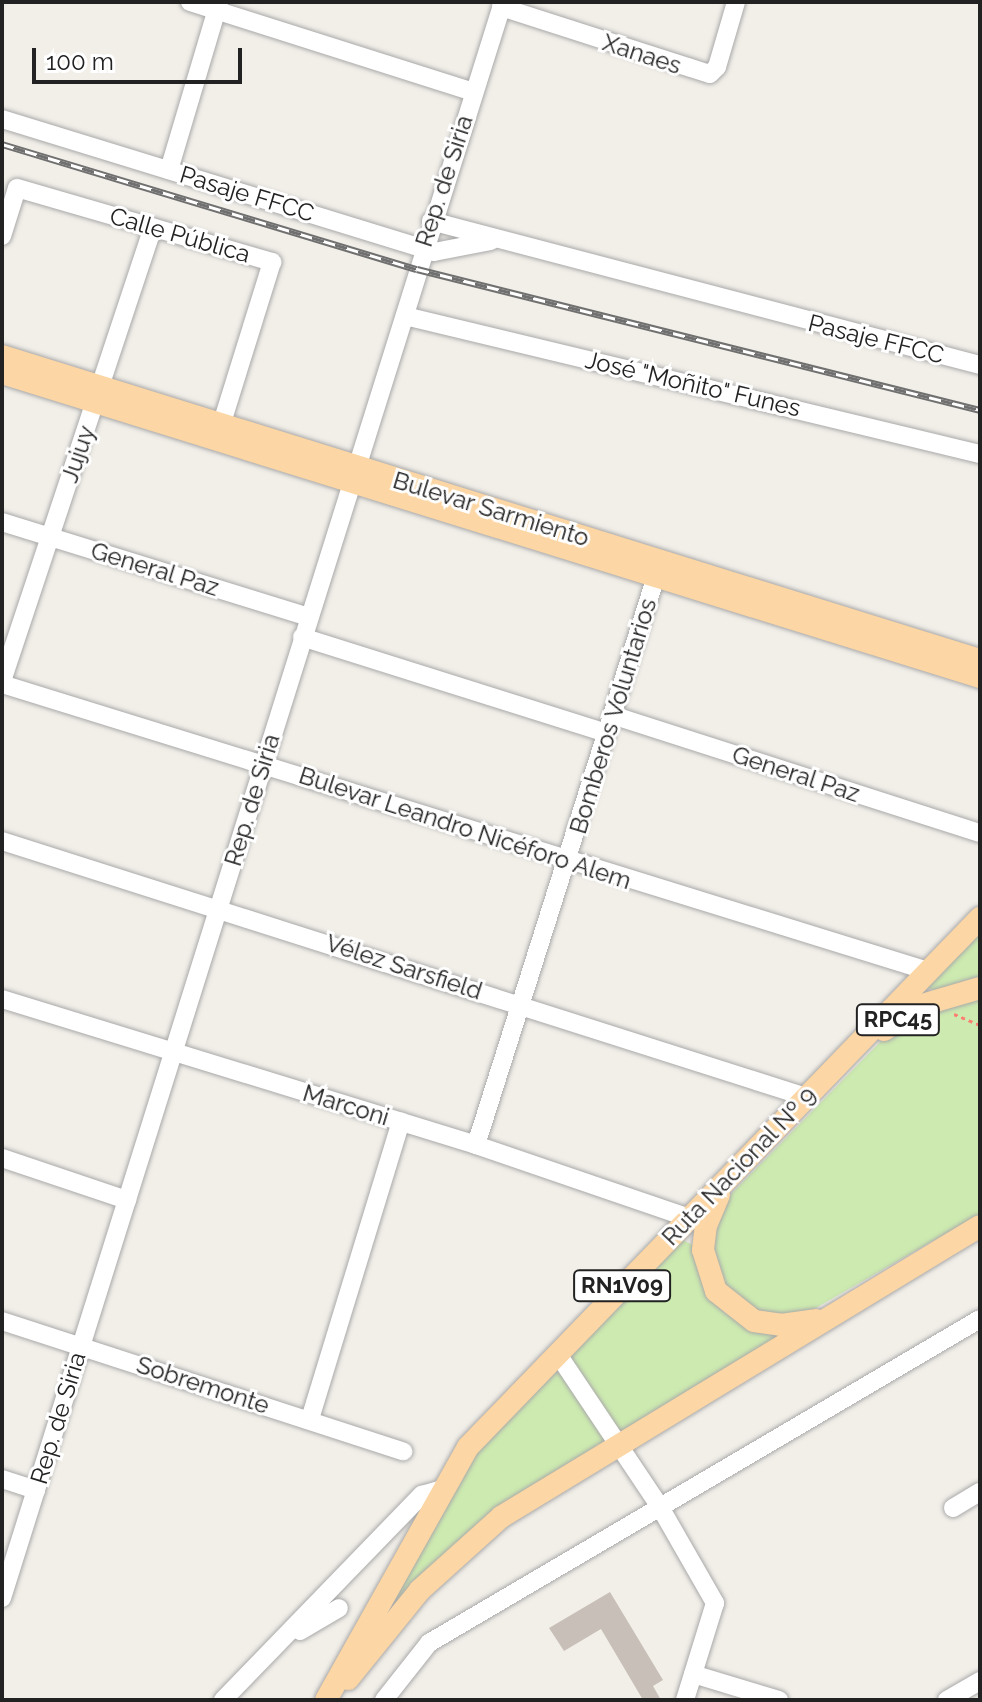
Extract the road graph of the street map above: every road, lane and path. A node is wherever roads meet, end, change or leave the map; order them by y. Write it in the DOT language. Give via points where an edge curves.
graph roads {
  1 [pos="190,2"];
  2 [pos="736,2"];
  3 [pos="502,4"];
  4 [pos="218,6"];
  5 [pos="473,92"];
  6 [pos="2,119"];
  7 [pos="169,170"];
  8 [pos="431,221"];
  9 [pos="153,228"];
  10 [pos="2,236"];
  11 [pos="493,240"];
  12 [pos="422,248"];
  13 [pos="405,316"];
  14 [pos="2,356"];
  15 [pos="980,365"];
  16 [pos="2,373"];
  17 [pos="98,395"];
  18 [pos="221,426"];
  19 [pos="980,454"];
  20 [pos="356,476"];
  21 [pos="2,522"];
  22 [pos="50,536"];
  23 [pos="659,569"];
  24 [pos="309,617"];
  25 [pos="302,637"];
  26 [pos="884,640"];
  27 [pos="980,660"];
  28 [pos="980,677"];
  29 [pos="2,682"];
  30 [pos="609,724"];
  31 [pos="263,763"];
  32 [pos="980,833"];
  33 [pos="2,841"];
  34 [pos="569,862"];
  35 [pos="218,908"];
  36 [pos="980,918"];
  37 [pos="928,971"];
  38 [pos="980,988"];
  39 [pos="2,999"];
  40 [pos="519,1004"];
  41 [pos="173,1052"];
  42 [pos="828,1074"];
  43 [pos="806,1097"];
  44 [pos="401,1122"];
  45 [pos="476,1145"];
  46 [pos="2,1158"];
  47 [pos="729,1177"];
  48 [pos="127,1200"];
  49 [pos="689,1218"];
  50 [pos="980,1226"];
  51 [pos="844,1309"];
  52 [pos="980,1319"];
  53 [pos="2,1321"];
  54 [pos="81,1346"];
  55 [pos="557,1353"];
  56 [pos="310,1419"];
  57 [pos="618,1444"];
  58 [pos="403,1451"];
  59 [pos="2,1479"];
  60 [pos="36,1490"];
  61 [pos="440,1490"];
  62 [pos="980,1492"];
  63 [pos="660,1507"];
  64 [pos="953,1508"];
  65 [pos="2,1598"];
  66 [pos="339,1608"];
  67 [pos="277,1645"];
  68 [pos="693,1674"];
  69 [pos="980,1681"];
  70 [pos="223,1700"];
  71 [pos="326,1700"];
  72 [pos="334,1700"];
  73 [pos="384,1700"];
  74 [pos="685,1700"];
  75 [pos="779,1700"];
  76 [pos="947,1700"];
  1 -- 4 [label="street"];
  2 -- 3 [label="street, Xanaes" via="717,67 710,74"];
  3 -- 5 [label="street, Rep. de Siria"];
  4 -- 5 [label="street"];
  4 -- 7 [label="street"];
  5 -- 8 [label="street, Rep. de Siria"];
  6 -- 7 [label="street, Pasaje FFCC"];
  7 -- 12 [label="street, Pasaje FFCC"];
  8 -- 11 [label="street, Pasaje FFCC"];
  8 -- 12 [label="street, Rep. de Siria"];
  9 -- 10 [label="street, Calle Pública" via="17,188"];
  9 -- 17 [label="street, Jujuy"];
  9 -- 18 [label="street, Calle Pública" via="272,262"];
  11 -- 12 [label="street, Pasaje FFCC" via="449,251"];
  11 -- 15 [label="street, Pasaje FFCC"];
  12 -- 13 [label="street, Rep. de Siria"];
  13 -- 19 [label="street, José \"Moñito\" Funes"];
  13 -- 20 [label="street, Rep. de Siria"];
  14 -- 17 [label="main road, Bulevar Sarmiento"];
  16 -- 17 [label="main road, Bulevar Sarmiento"];
  17 -- 18 [label="main road, Bulevar Sarmiento"];
  17 -- 20 [label="main road, Bulevar Sarmiento"];
  17 -- 22 [label="street, Jujuy"];
  18 -- 20 [label="main road, Bulevar Sarmiento"];
  20 -- 23 [label="main road, Bulevar Sarmiento"];
  20 -- 24 [label="street, Rep. de Siria"];
  21 -- 22 [label="street, General Paz"];
  22 -- 24 [label="street, General Paz"];
  22 -- 29 [label="street, Jujuy"];
  23 -- 26 [label="main road, Bulevar Sarmiento"];
  23 -- 30 [label="street, Bomberos Voluntarios"];
  24 -- 25 [label="street, Rep. de Siria"];
  25 -- 30 [label="street, General Paz"];
  25 -- 31 [label="street, Rep. de Siria"];
  26 -- 27 [label="main road, Bulevar Sarmiento"];
  26 -- 28 [label="main road, Bulevar Sarmiento"];
  29 -- 31 [label="street, Bulevar Leandro Nicéforo Alem"];
  30 -- 32 [label="street, General Paz"];
  30 -- 34 [label="street, Bomberos Voluntarios"];
  31 -- 34 [label="street, Bulevar Leandro Nicéforo Alem"];
  31 -- 35 [label="street, Rep. de Siria"];
  33 -- 35 [label="street, Vélez Sarsfield"];
  34 -- 37 [label="street, Bulevar Leandro Nicéforo Alem"];
  34 -- 40 [label="street, Bomberos Voluntarios"];
  35 -- 40 [label="street, Vélez Sarsfield"];
  35 -- 41 [label="street, Rep. de Siria"];
  36 -- 37 [label="main road, Ruta Nacional Nº 9 / RN1V09"];
  37 -- 42 [label="main road, Ruta Nacional Nº 9 / RN1V09"];
  38 -- 42 [label="main road, RPC45" via="922,1005"];
  39 -- 41 [label="street, Marconi"];
  40 -- 43 [label="street, Vélez Sarsfield"];
  40 -- 45 [label="street, Bomberos Voluntarios"];
  41 -- 44 [label="street, Marconi"];
  41 -- 48 [label="street, Rep. de Siria"];
  42 -- 43 [label="main road, Ruta Nacional Nº 9 / RN1V09"];
  43 -- 47 [label="main road, Ruta Nacional Nº 9 / RN1V09"];
  44 -- 45 [label="street, Marconi"];
  44 -- 56 [label="street"];
  45 -- 49 [label="street, Marconi"];
  46 -- 48 [label="street"];
  47 -- 49 [label="main road, Ruta Nacional Nº 9 / RN1V09"];
  47 -- 51 [label="main road, RN1V09" via="706,1225 703,1250 707,1272 722,1299 745,1317 781,1325"];
  48 -- 54 [label="street, Rep. de Siria"];
  49 -- 55 [label="main road, Ruta Nacional Nº 9 / RN1V09"];
  50 -- 51 [label="main road, RN1V09"];
  51 -- 57 [label="main road, RN1V09"];
  52 -- 63 [label="street"];
  53 -- 54 [label="street, Sobremonte"];
  54 -- 56 [label="street, Sobremonte"];
  54 -- 60 [label="street, Rep. de Siria"];
  55 -- 57 [label="street"];
  55 -- 61 [label="main road, Ruta Nacional Nº 9 / RN1V09" via="468,1447"];
  56 -- 58 [label="street, Sobremonte"];
  57 -- 63 [label="street"];
  57 -- 72 [label="main road, RN1V09" via="538,1491 473,1539 396,1616"];
  59 -- 60 [label="street"];
  60 -- 65 [label="street, Rep. de Siria"];
  61 -- 67 [label="street" via="422,1495"];
  61 -- 71 [label="main road, Ruta Nacional Nº 9 / RN1V09"];
  62 -- 64 [label="street"];
  63 -- 68 [label="street" via="715,1603"];
  63 -- 73 [label="street" via="429,1643"];
  66 -- 67 [label="street"];
  67 -- 70 [label="street"];
  68 -- 74 [label="street"];
  68 -- 75 [label="street"];
  69 -- 76 [label="street"];
}
